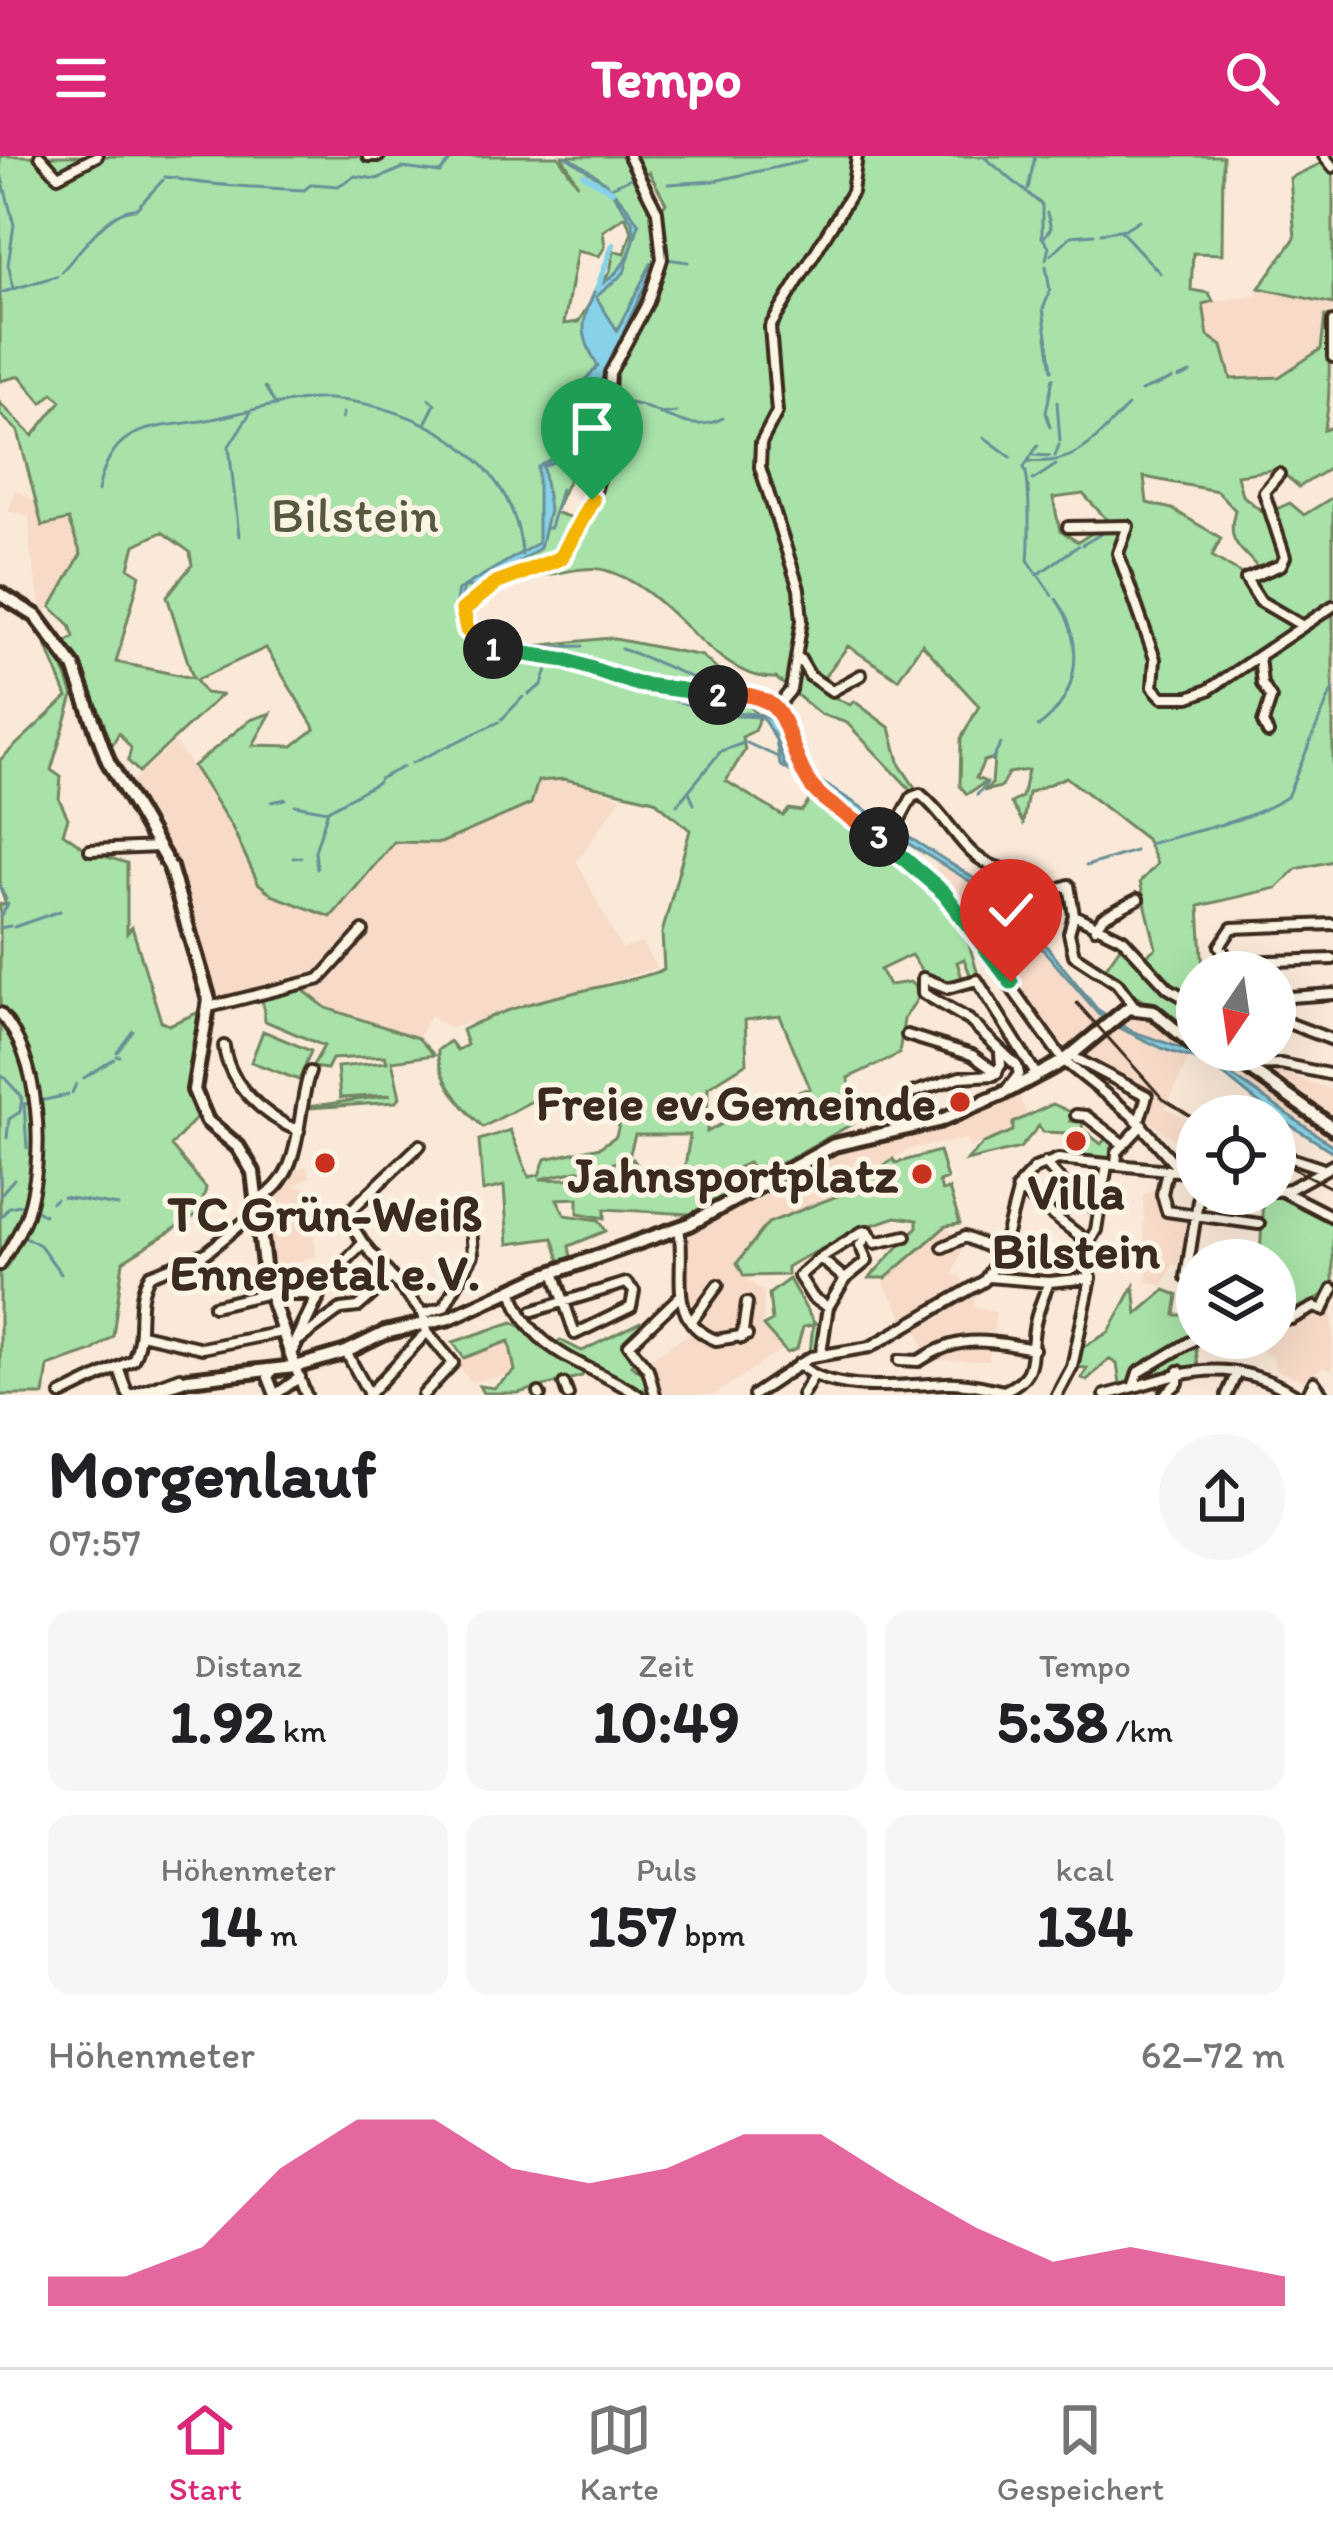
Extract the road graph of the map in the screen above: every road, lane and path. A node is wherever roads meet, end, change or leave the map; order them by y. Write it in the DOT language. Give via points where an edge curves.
graph roads {
  1 [pos="40,156"];
  2 [pos="98,156"];
  3 [pos="368,156"];
  4 [pos="379,156"];
  5 [pos="629,156"];
  6 [pos="857,156"];
  7 [pos="1324,156"];
  8 [pos="1333,167"];
  9 [pos="1333,322"];
  10 [pos="1333,357"];
  11 [pos="1279,474"];
  12 [pos="1068,527"];
  13 [pos="0,594"];
  14 [pos="1333,606"];
  15 [pos="1301,626"];
  16 [pos="1259,655"];
  17 [pos="799,659"];
  18 [pos="861,675"];
  19 [pos="776,708"];
  20 [pos="1268,733"];
  21 [pos="887,843"];
  22 [pos="159,847"];
  23 [pos="90,850"];
  24 [pos="1138,899"];
  25 [pos="1074,915"];
  26 [pos="1333,924"];
  27 [pos="1095,928"];
  28 [pos="363,931"];
  29 [pos="1333,958"];
  30 [pos="1176,993"];
  31 [pos="1333,994"];
  32 [pos="1296,997"];
  33 [pos="1134,1006"];
  34 [pos="209,1007"];
  35 [pos="0,1013"];
  36 [pos="1296,1026"];
  37 [pos="1176,1029"];
  38 [pos="907,1035"];
  39 [pos="1333,1040"];
  40 [pos="224,1046"];
  41 [pos="1000,1052"];
  42 [pos="1068,1059"];
  43 [pos="1296,1067"];
  44 [pos="1253,1071"];
  45 [pos="310,1072"];
  46 [pos="997,1073"];
  47 [pos="1036,1074"];
  48 [pos="1333,1075"];
  49 [pos="1005,1092"];
  50 [pos="912,1093"];
  51 [pos="1076,1115"];
  52 [pos="1140,1123"];
  53 [pos="1333,1128"];
  54 [pos="299,1131"];
  55 [pos="1124,1144"];
  56 [pos="420,1145"];
  57 [pos="1296,1160"];
  58 [pos="1045,1163"];
  59 [pos="1112,1165"];
  60 [pos="1176,1165"];
  61 [pos="1333,1165"];
  62 [pos="1321,1168"];
  63 [pos="1167,1170"];
  64 [pos="1176,1171"];
  65 [pos="1296,1182"];
  66 [pos="1017,1188"];
  67 [pos="259,1199"];
  68 [pos="1296,1199"];
  69 [pos="1100,1210"];
  70 [pos="1195,1215"];
  71 [pos="1333,1217"];
  72 [pos="1195,1219"];
  73 [pos="1259,1224"];
  74 [pos="471,1228"];
  75 [pos="679,1228"];
  76 [pos="906,1236"];
  77 [pos="1195,1239"];
  78 [pos="1088,1242"];
  79 [pos="363,1244"];
  80 [pos="874,1244"];
  81 [pos="943,1247"];
  82 [pos="1002,1253"];
  83 [pos="820,1258"];
  84 [pos="0,1265"];
  85 [pos="554,1272"];
  86 [pos="391,1277"];
  87 [pos="988,1277"];
  88 [pos="1091,1278"];
  89 [pos="845,1280"];
  90 [pos="1048,1282"];
  91 [pos="718,1285"];
  92 [pos="512,1288"];
  93 [pos="1333,1289"];
  94 [pos="314,1295"];
  95 [pos="274,1296"];
  96 [pos="680,1296"];
  97 [pos="566,1303"];
  98 [pos="747,1303"];
  99 [pos="214,1306"];
  100 [pos="827,1307"];
  101 [pos="533,1311"];
  102 [pos="1296,1317"];
  103 [pos="691,1322"];
  104 [pos="426,1324"];
  105 [pos="141,1334"];
  106 [pos="287,1339"];
  107 [pos="1034,1349"];
  108 [pos="1176,1350"];
  109 [pos="346,1352"];
  110 [pos="821,1353"];
  111 [pos="900,1360"];
  112 [pos="800,1364"];
  113 [pos="296,1368"];
  114 [pos="119,1369"];
  115 [pos="213,1371"];
  116 [pos="272,1371"];
  117 [pos="1179,1371"];
  118 [pos="1232,1371"];
  119 [pos="812,1378"];
  120 [pos="564,1384"];
  121 [pos="1134,1385"];
  122 [pos="1273,1390"];
  123 [pos="985,1391"];
  124 [pos="429,1393"];
  125 [pos="1003,1393"];
  126 [pos="369,1394"];
  127 [pos="61,1395"];
  128 [pos="129,1395"];
  129 [pos="141,1395"];
  130 [pos="275,1395"];
  131 [pos="306,1395"];
  132 [pos="568,1395"];
  133 [pos="638,1395"];
  134 [pos="655,1395"];
  135 [pos="754,1395"];
  136 [pos="802,1395"];
  137 [pos="1058,1395"];
  138 [pos="1105,1395"];
  139 [pos="1164,1395"];
  140 [pos="1227,1395"];
  141 [pos="1296,1395"];
  142 [pos="1307,1395"];
  143 [pos="1323,1395"];
  1 -- 2 [label="street" via="58,176"];
  3 -- 4 [label="street"];
  5 -- 19 [label="street" via="657,211 662,259 610,374 605,453 590,508 561,558 496,583 462,615 491,649 580,664 637,684 739,693"];
  6 -- 17 [label="street" via="852,192 770,327 778,412 760,461 799,589"];
  7 -- 8 [label="street"];
  9 -- 10 [label="street"];
  11 -- 15 [label="street" via="1264,492 1286,557 1246,579 1260,601"];
  12 -- 16 [label="street" via="1128,526 1118,553 1155,659 1157,694 1189,697"];
  13 -- 22 [label="main road" via="36,616 74,668 108,761"];
  14 -- 15 [label="street"];
  15 -- 16 [label="street"];
  16 -- 20 [label="street"];
  17 -- 18 [label="street" via="832,691"];
  17 -- 19 [label="street"];
  19 -- 21 [label="street" via="806,774"];
  21 -- 25 [label="street" via="920,794 962,845 991,869 1014,871 1034,897 1069,885"];
  21 -- 42 [label="street" via="957,909"];
  22 -- 23 [label="street"];
  22 -- 34 [label="main road"];
  24 -- 27 [label="street"];
  25 -- 27 [label="street"];
  25 -- 33 [label="street" via="1074,955 1117,982"];
  26 -- 29 [label="street" via="1232,928 1220,946 1238,962"];
  27 -- 30 [label="street" via="1123,939"];
  28 -- 34 [label="street" via="320,979"];
  31 -- 32 [label="street"];
  33 -- 37 [label="main road"];
  33 -- 42 [label="main road"];
  34 -- 67 [label="main road" via="195,1094 211,1125 243,1154"];
  35 -- 84 [label="street" via="17,1033 37,1090 30,1204"];
  36 -- 39 [label="street"];
  38 -- 46 [label="street" via="972,1055"];
  40 -- 54 [label="street" via="236,1083"];
  41 -- 46 [label="street"];
  41 -- 47 [label="street" via="923,993 925,976 948,988 977,980"];
  41 -- 49 [label="street" via="1020,1071"];
  42 -- 47 [label="main road"];
  42 -- 52 [label="street"];
  42 -- 52 [label="street" via="1147,1096"];
  43 -- 48 [label="street"];
  44 -- 53 [label="main road"];
  45 -- 54 [label="street"];
  46 -- 50 [label="street"];
  47 -- 49 [label="main road"];
  49 -- 75 [label="main road" via="939,1120 834,1145"];
  51 -- 55 [label="street"];
  52 -- 55 [label="street"];
  52 -- 60 [label="street"];
  54 -- 67 [label="street" via="285,1174"];
  55 -- 59 [label="street"];
  56 -- 79 [label="street" via="349,1212"];
  57 -- 62 [label="street"];
  58 -- 59 [label="street"];
  58 -- 66 [label="street"];
  58 -- 69 [label="street" via="1075,1197"];
  59 -- 63 [label="street"];
  59 -- 69 [label="street"];
  61 -- 62 [label="street"];
  62 -- 65 [label="street"];
  63 -- 64 [label="street"];
  63 -- 72 [label="street" via="1167,1211"];
  66 -- 78 [label="street"];
  66 -- 82 [label="street"];
  67 -- 95 [label="main road"];
  67 -- 105 [label="street" via="206,1253 150,1275 138,1311"];
  68 -- 71 [label="street"];
  69 -- 78 [label="street"];
  70 -- 72 [label="street"];
  72 -- 73 [label="street"];
  72 -- 77 [label="street"];
  74 -- 104 [label="street" via="473,1256"];
  75 -- 85 [label="main road"];
  75 -- 96 [label="street"];
  76 -- 80 [label="street"];
  78 -- 88 [label="street" via="1079,1259"];
  79 -- 86 [label="street"];
  79 -- 94 [label="street"];
  80 -- 83 [label="street" via="862,1232"];
  80 -- 89 [label="street" via="860,1246 867,1261"];
  81 -- 82 [label="street" via="964,1237"];
  82 -- 87 [label="street"];
  83 -- 89 [label="street"];
  83 -- 100 [label="street" via="799,1276"];
  85 -- 92 [label="main road"];
  85 -- 97 [label="street"];
  86 -- 104 [label="street"];
  86 -- 106 [label="street" via="358,1307"];
  87 -- 90 [label="street"];
  87 -- 110 [label="street" via="870,1347"];
  88 -- 90 [label="street"];
  88 -- 137 [label="street"];
  89 -- 100 [label="street"];
  90 -- 107 [label="street"];
  91 -- 103 [label="street"];
  92 -- 104 [label="main road"];
  92 -- 133 [label="street" via="524,1325 571,1364"];
  93 -- 102 [label="street" via="1324,1309"];
  94 -- 95 [label="main road"];
  94 -- 106 [label="main road" via="316,1308"];
  95 -- 99 [label="street"];
  95 -- 106 [label="main road"];
  96 -- 103 [label="street"];
  96 -- 134 [label="street" via="629,1345"];
  97 -- 97 [label="street" via="626,1283 634,1291 631,1307 575,1334"];
  97 -- 101 [label="street"];
  98 -- 103 [label="street" via="745,1336 716,1340"];
  100 -- 110 [label="street"];
  104 -- 109 [label="main road"];
  104 -- 124 [label="street" via="453,1365"];
  104 -- 126 [label="street"];
  105 -- 106 [label="street" via="202,1348"];
  105 -- 114 [label="street" via="133,1360"];
  106 -- 113 [label="main road"];
  107 -- 111 [label="street" via="969,1340"];
  107 -- 125 [label="street" via="1029,1376"];
  108 -- 121 [label="street" via="1138,1372"];
  109 -- 113 [label="main road"];
  109 -- 126 [label="street"];
  110 -- 112 [label="street"];
  112 -- 119 [label="street"];
  112 -- 135 [label="street"];
  113 -- 116 [label="main road"];
  113 -- 130 [label="street"];
  113 -- 131 [label="street"];
  114 -- 127 [label="street"];
  114 -- 128 [label="street"];
  115 -- 128 [label="street"];
  116 -- 129 [label="main road" via="188,1379"];
  116 -- 130 [label="street"];
  117 -- 118 [label="street"];
  117 -- 121 [label="street"];
  117 -- 139 [label="street" via="1178,1384"];
  118 -- 122 [label="street"];
  118 -- 140 [label="street"];
  119 -- 123 [label="street" via="866,1391 942,1383"];
  119 -- 136 [label="street"];
  120 -- 132 [label="street"];
  121 -- 138 [label="street"];
  122 -- 141 [label="street"];
  123 -- 125 [label="street"];
  142 -- 143 [label="street" via="1314,1382"];
}
